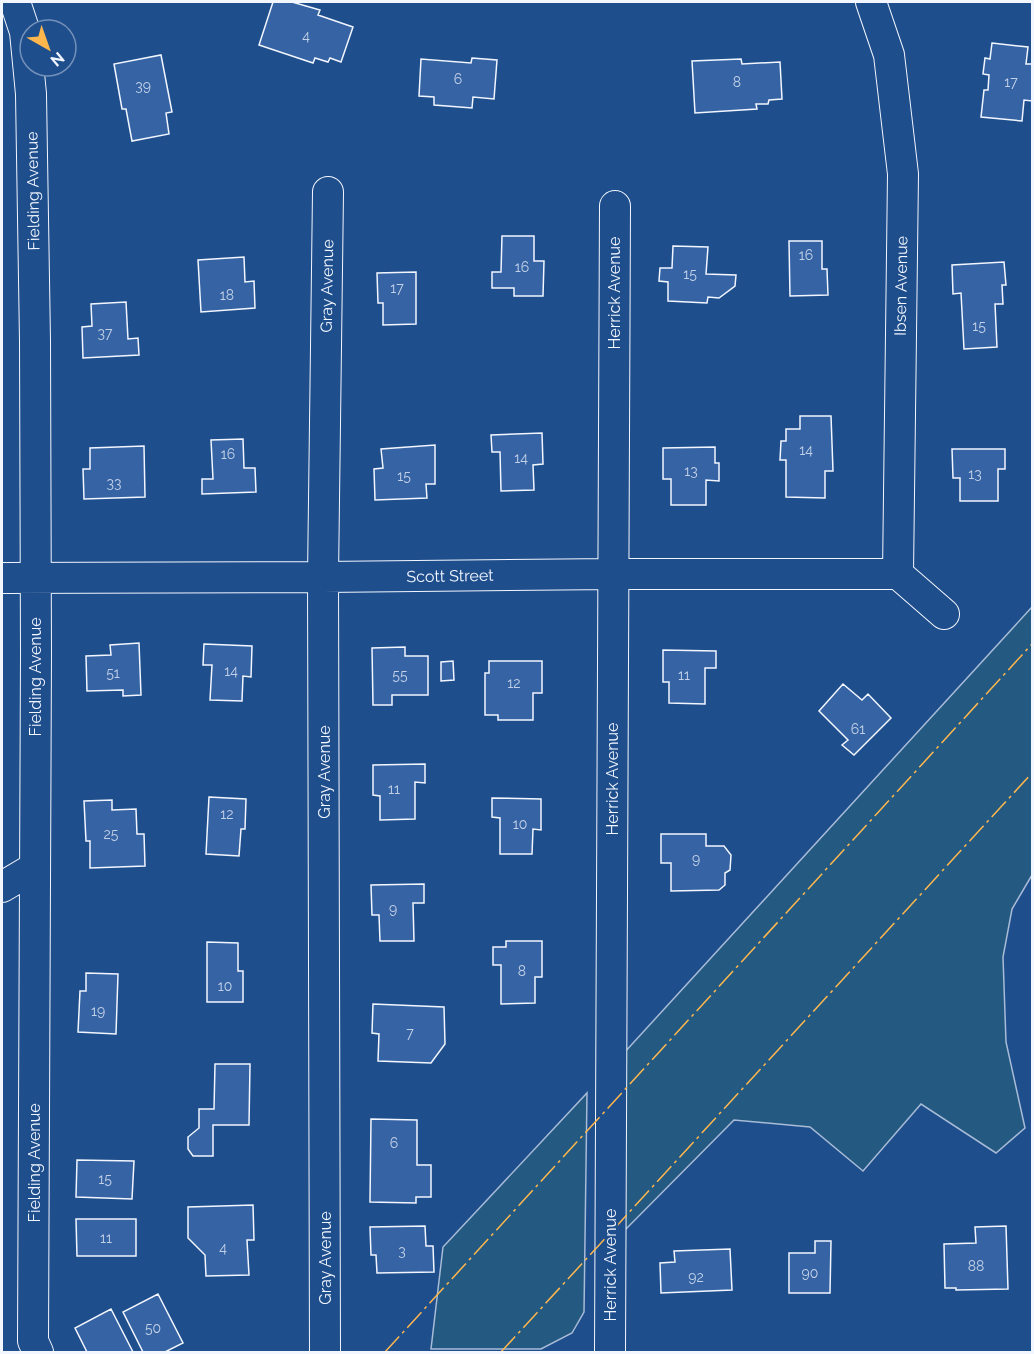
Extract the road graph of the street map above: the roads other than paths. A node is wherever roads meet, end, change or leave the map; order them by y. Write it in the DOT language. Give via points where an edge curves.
graph roads {
  1 [pos="15,2"];
  2 [pos="871,2"];
  3 [pos="328,192"];
  4 [pos="615,206"];
  5 [pos="613,574"];
  6 [pos="898,574"];
  7 [pos="35,577"];
  8 [pos="323,577"];
  9 [pos="2,578"];
  10 [pos="944,614"];
  11 [pos="34,868"];
  12 [pos="2,886"];
  13 [pos="38,1353"];
  14 [pos="325,1353"];
  15 [pos="610,1353"];
  1 -- 7 [label="street, Fielding Avenue" via="25,32 31,94"];
  2 -- 6 [label="street, Ibsen Avenue" via="889,55 903,174"];
  3 -- 8 [label="street, Gray Avenue"];
  4 -- 5 [label="street, Herrick Avenue"];
  5 -- 6 [label="street, Scott Street"];
  5 -- 8 [label="street, Scott Street"];
  5 -- 15 [label="street, Herrick Avenue"];
  6 -- 10 [label="street"];
  7 -- 8 [label="street, Scott Street"];
  7 -- 9 [label="street, Scott Street"];
  7 -- 11 [label="street, Fielding Avenue"];
  8 -- 14 [label="street, Gray Avenue"];
  11 -- 12 [label="street"];
  11 -- 13 [label="street, Fielding Avenue" via="33,1341"];
}
